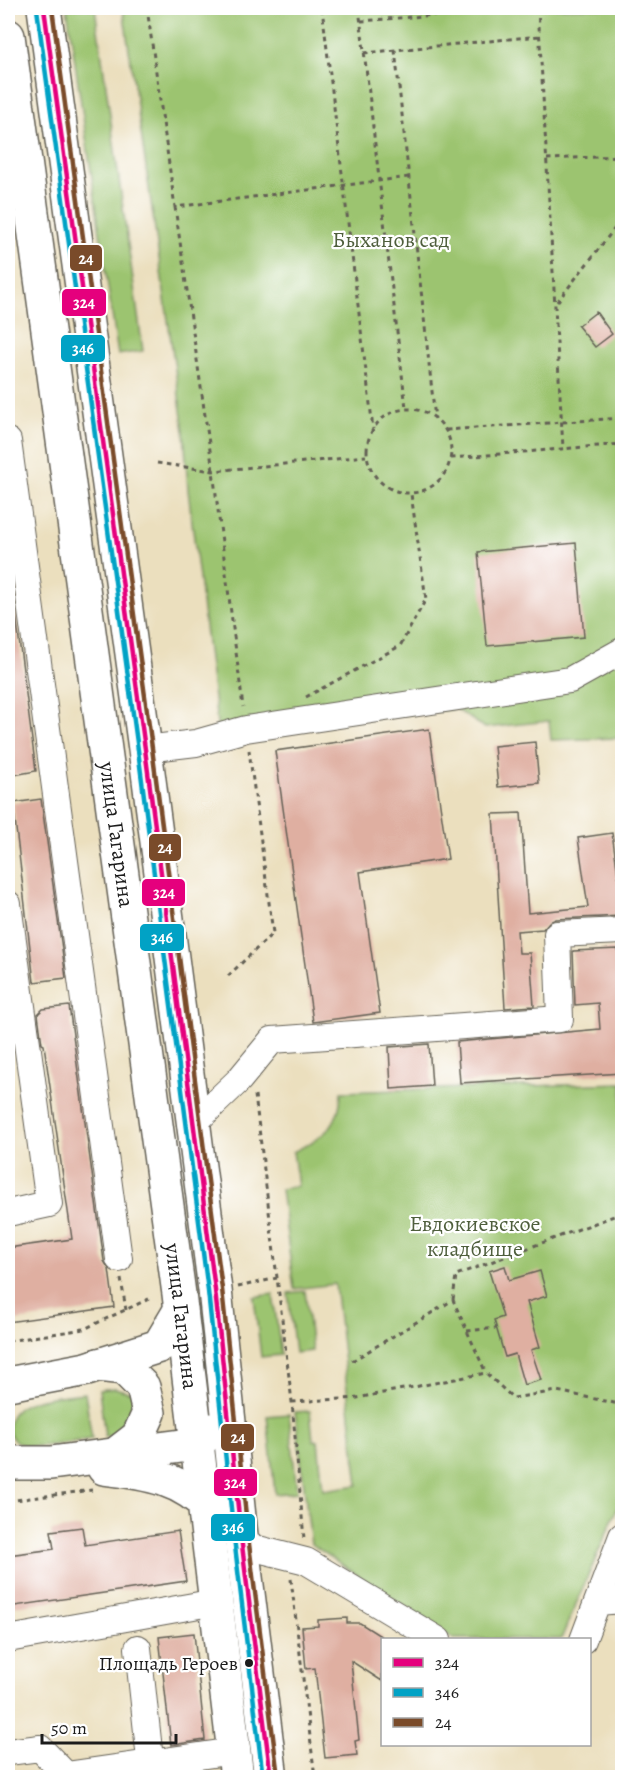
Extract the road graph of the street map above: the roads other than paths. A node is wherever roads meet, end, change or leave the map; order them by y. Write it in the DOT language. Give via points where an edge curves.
graph roads {
  1 [pos="44,8"];
  2 [pos="8,36"];
  3 [pos="75,243"];
  4 [pos="36,248"];
  5 [pos="8,441"];
  6 [pos="13,521"];
  7 [pos="622,651"];
  8 [pos="145,749"];
  9 [pos="8,904"];
  10 [pos="622,932"];
  11 [pos="17,1040"];
  12 [pos="193,1124"];
  13 [pos="8,1213"];
  14 [pos="119,1259"];
  15 [pos="166,1304"];
  16 [pos="98,1365"];
  17 [pos="8,1384"];
  18 [pos="227,1396"];
  19 [pos="197,1444"];
  20 [pos="116,1454"];
  21 [pos="51,1462"];
  22 [pos="8,1463"];
  23 [pos="204,1502"];
  24 [pos="622,1536"];
  25 [pos="242,1545"];
  26 [pos="610,1601"];
  27 [pos="216,1602"];
  28 [pos="435,1638"];
  29 [pos="584,1638"];
  30 [pos="8,1639"];
  31 [pos="138,1648"];
  32 [pos="8,1752"];
  33 [pos="236,1764"];
  34 [pos="152,1770"];
  35 [pos="66,1777"];
  36 [pos="271,1778"];
  1 -- 3 [label="main road, улица Гагарина"];
  2 -- 4 [label="main road, улица Гагарина"];
  3 -- 4 [label="main road" via="69,228 53,223 40,232"];
  3 -- 8 [label="main road, улица Гагарина"];
  4 -- 15 [label="main road, улица Гагарина"];
  5 -- 6 [label="street"];
  6 -- 14 [label="street"];
  7 -- 8 [label="street" via="570,680 246,729 196,743"];
  8 -- 12 [label="main road, улица Гагарина"];
  9 -- 11 [label="street"];
  10 -- 12 [label="street" via="557,934 560,1019 272,1040 239,1080"];
  11 -- 13 [label="street" via="49,1204"];
  12 -- 18 [label="main road, улица Гагарина"];
  15 -- 16 [label="main road" via="159,1346"];
  15 -- 19 [label="main road, улица Гагарина"];
  16 -- 17 [label="main road"];
  16 -- 20 [label="main road" via="124,1368 143,1387 149,1413 138,1437"];
  18 -- 19 [label="main road" via="215,1426"];
  18 -- 25 [label="main road, улица Гагарина"];
  19 -- 20 [label="main road"];
  19 -- 23 [label="main road, улица Гагарина"];
  20 -- 21 [label="main road"];
  21 -- 22 [label="main road"];
  21 -- 23 [label="main road" via="143,1472 181,1485"];
  23 -- 25 [label="main road"];
  23 -- 27 [label="main road, улица Гагарина"];
  24 -- 26 [label="street"];
  25 -- 28 [label="street" via="306,1561"];
  25 -- 36 [label="main road, улица Гагарина"];
  26 -- 29 [label="street"];
  27 -- 30 [label="street"];
  27 -- 33 [label="main road, улица Гагарина"];
  31 -- 34 [label="street"];
  32 -- 35 [label="street" via="40,1748"];
  33 -- 34 [label="street"];
  34 -- 35 [label="street"];
}
